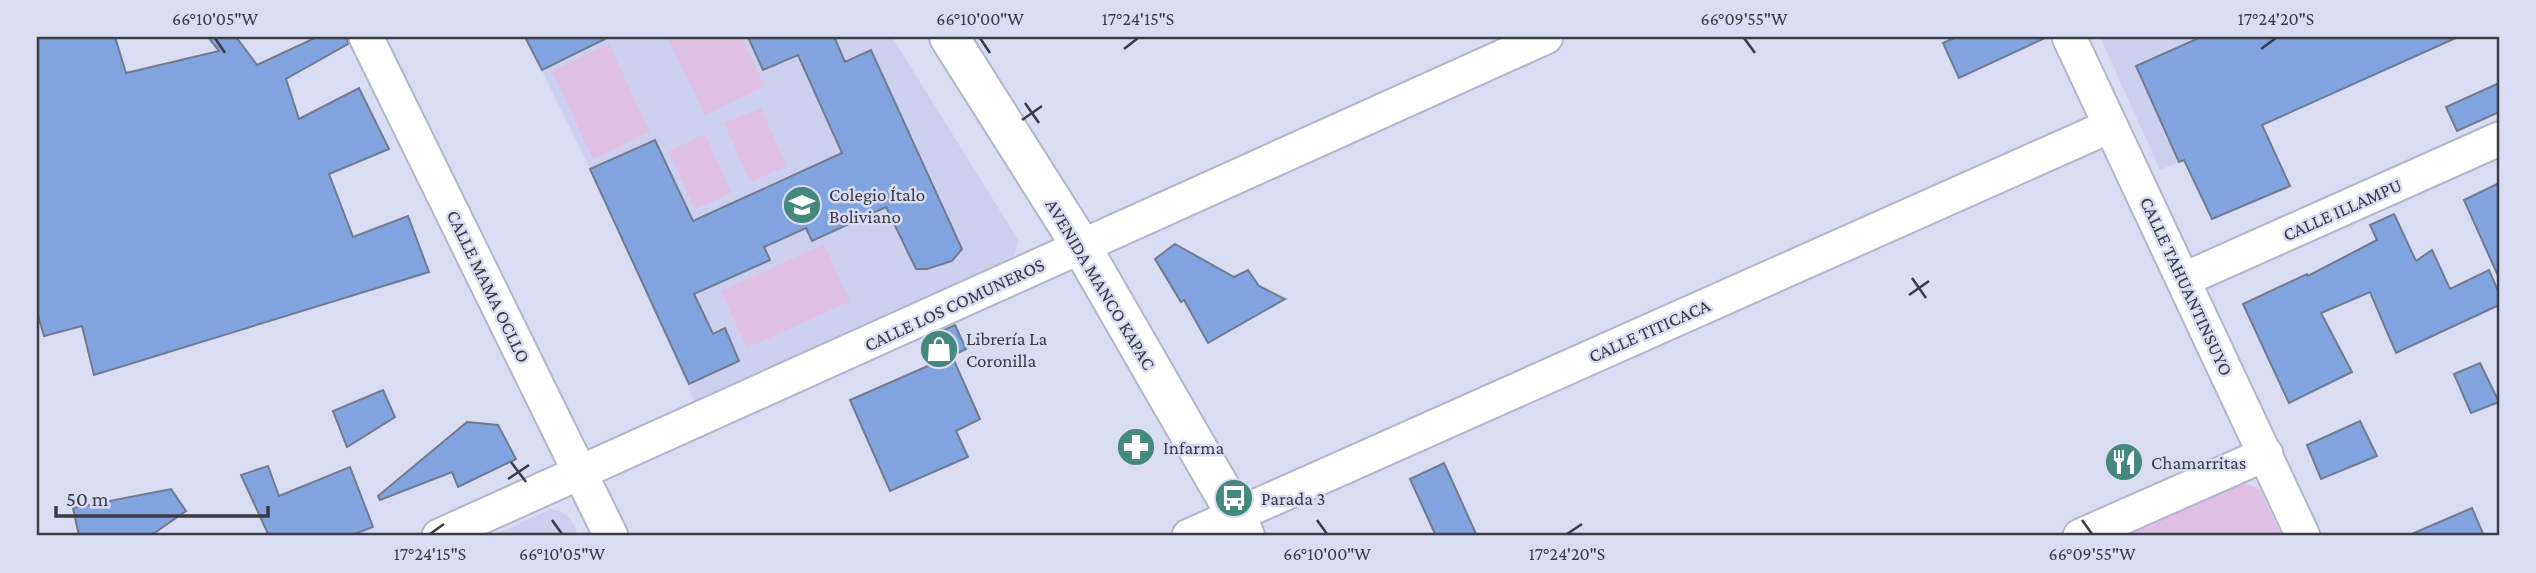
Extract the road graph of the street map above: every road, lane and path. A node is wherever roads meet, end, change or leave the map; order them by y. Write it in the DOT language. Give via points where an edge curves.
graph roads {
  1 [pos="366,37"];
  2 [pos="949,37"];
  3 [pos="1546,37"];
  4 [pos="2069,37"];
  5 [pos="2110,126"];
  6 [pos="2499,139"];
  7 [pos="1081,246"];
  8 [pos="2185,279"];
  9 [pos="2266,454"];
  10 [pos="581,472"];
  11 [pos="1241,525"];
  12 [pos="439,536"];
  13 [pos="611,536"];
  14 [pos="1189,536"];
  15 [pos="2080,536"];
  16 [pos="2303,536"];
  1 -- 10 [label="street, CALLE MAMA OCLLO"];
  2 -- 7 [label="street, AVENIDA MANCO KAPAC"];
  3 -- 7 [label="street, CALLE LOS COMUNEROS"];
  4 -- 5 [label="street, CALLE TAHUANTINSUYO"];
  5 -- 8 [label="street, CALLE TAHUANTINSUYO"];
  5 -- 11 [label="street, CALLE TITICACA"];
  6 -- 8 [label="street, CALLE ILLAMPU"];
  7 -- 10 [label="street, CALLE LOS COMUNEROS"];
  7 -- 11 [label="street, AVENIDA MANCO KAPAC"];
  8 -- 9 [label="street, CALLE TAHUANTINSUYO"];
  9 -- 15 [label="street"];
  9 -- 16 [label="street, CALLE TAHUANTINSUYO"];
  10 -- 12 [label="street, CALLE LOS COMUNEROS"];
  10 -- 13 [label="street, CALLE MAMA OCLLO"];
  11 -- 14 [label="street, CALLE TITICACA"];
}
